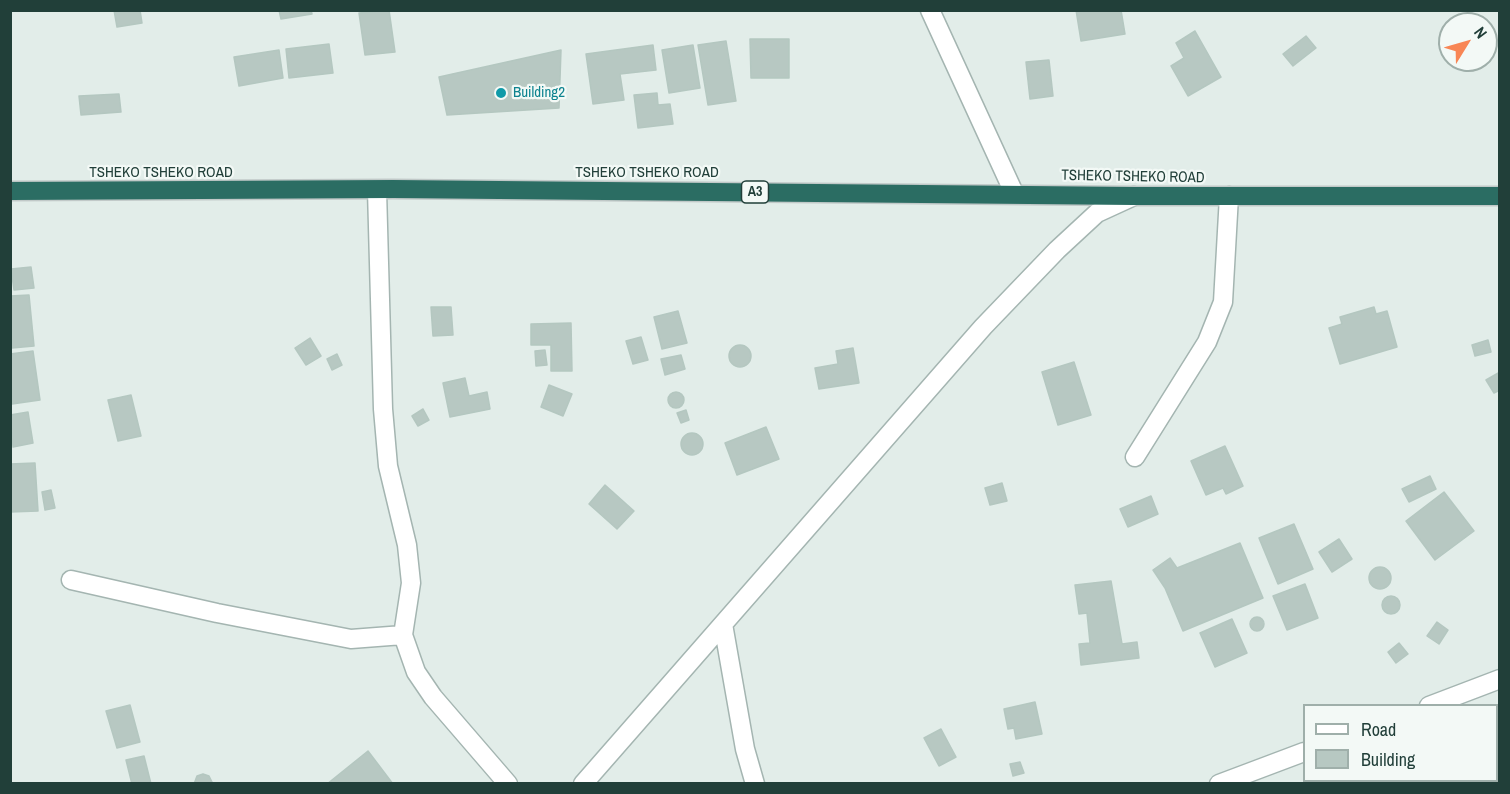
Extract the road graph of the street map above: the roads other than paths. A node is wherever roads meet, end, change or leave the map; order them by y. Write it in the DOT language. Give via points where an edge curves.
graph roads {
  1 [pos="930,10"];
  2 [pos="376,190"];
  3 [pos="10,191"];
  4 [pos="1014,193"];
  5 [pos="1134,196"];
  6 [pos="1229,196"];
  7 [pos="1500,196"];
  8 [pos="1136,457"];
  9 [pos="70,580"];
  10 [pos="723,624"];
  11 [pos="403,635"];
  12 [pos="1500,679"];
  13 [pos="1432,704"];
  14 [pos="1303,753"];
  15 [pos="508,783"];
  16 [pos="583,783"];
  17 [pos="755,783"];
  18 [pos="1218,783"];
  1 -- 4 [label="street"];
  2 -- 3 [label="highway, TSHEKO TSHEKO ROAD / A3"];
  2 -- 4 [label="highway, TSHEKO TSHEKO ROAD / A3"];
  2 -- 11 [label="street" via="388,466 407,545 411,583"];
  4 -- 5 [label="highway, TSHEKO TSHEKO ROAD / A3"];
  5 -- 6 [label="highway, TSHEKO TSHEKO ROAD / A3"];
  5 -- 10 [label="street" via="1097,213 1049,258 983,327"];
  6 -- 7 [label="highway, TSHEKO TSHEKO ROAD / A3"];
  6 -- 8 [label="street" via="1222,302 1207,342"];
  9 -- 11 [label="street" via="351,639"];
  10 -- 16 [label="street"];
  10 -- 17 [label="street" via="745,749"];
  11 -- 15 [label="street" via="416,672 433,697"];
  12 -- 13 [label="street"];
  14 -- 18 [label="street"];
}
